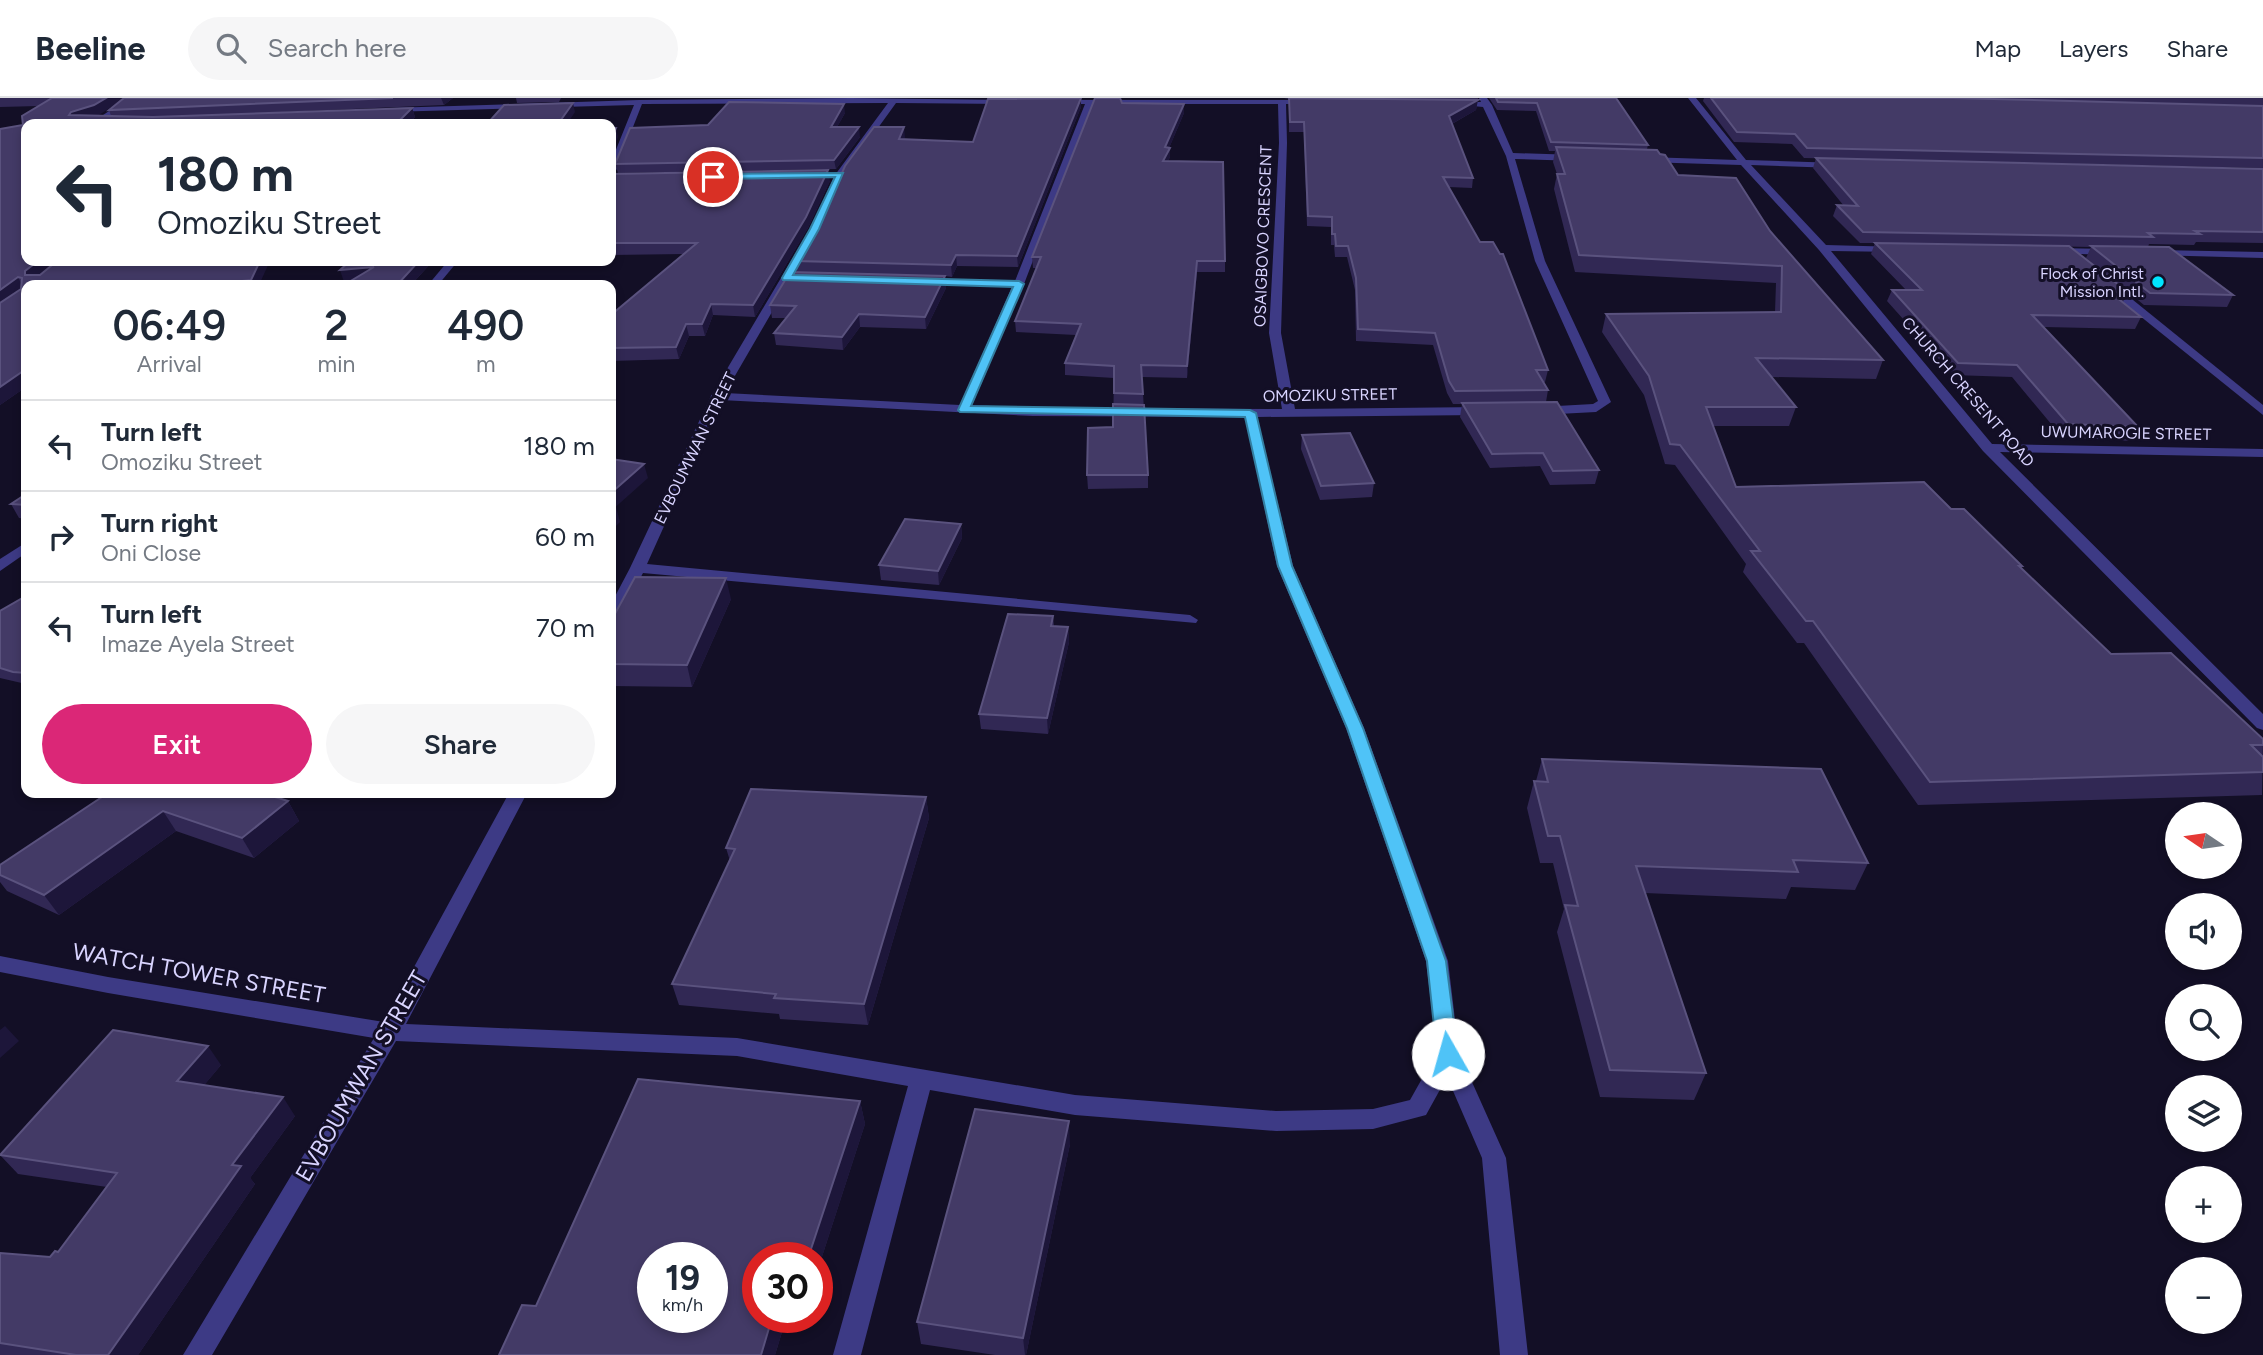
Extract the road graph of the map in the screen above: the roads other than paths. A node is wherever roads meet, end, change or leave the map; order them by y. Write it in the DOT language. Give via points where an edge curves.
graph roads {
  1 [pos="134,98"];
  2 [pos="1692,98"];
  3 [pos="1179,100"];
  4 [pos="1486,101"];
  5 [pos="892,102"];
  6 [pos="1024,102"];
  7 [pos="1051,102"];
  8 [pos="1090,102"];
  9 [pos="1282,102"];
  10 [pos="639,103"];
  11 [pos="1323,103"];
  12 [pos="1446,104"];
  13 [pos="378,111"];
  14 [pos="103,119"];
  15 [pos="1510,156"];
  16 [pos="1593,159"];
  17 [pos="616,160"];
  18 [pos="1634,160"];
  19 [pos="1744,163"];
  20 [pos="1853,165"];
  21 [pos="840,174"];
  22 [pos="826,175"];
  23 [pos="624,178"];
  24 [pos="616,179"];
  25 [pos="1823,248"];
  26 [pos="1905,249"];
  27 [pos="2041,251"];
  28 [pos="2068,252"];
  29 [pos="2124,253"];
  30 [pos="2138,253"];
  31 [pos="2263,255"];
  32 [pos="2079,261"];
  33 [pos="449,266"];
  34 [pos="787,278"];
  35 [pos="800,278"];
  36 [pos="2101,278"];
  37 [pos="437,280"];
  38 [pos="909,281"];
  39 [pos="1019,284"];
  40 [pos="717,396"];
  41 [pos="964,410"];
  42 [pos="1495,411"];
  43 [pos="1522,411"];
  44 [pos="2263,411"];
  45 [pos="1250,413"];
  46 [pos="1289,413"];
  47 [pos="1989,448"];
  48 [pos="2263,453"];
  49 [pos="0,547"];
  50 [pos="21,549"];
  51 [pos="21,551"];
  52 [pos="0,566"];
  53 [pos="638,568"];
  54 [pos="616,609"];
  55 [pos="1190,620"];
  56 [pos="2263,724"];
  57 [pos="515,798"];
  58 [pos="0,964"];
  59 [pos="390,1032"];
  60 [pos="1448,1054"];
  61 [pos="921,1079"];
  62 [pos="197,1355"];
  63 [pos="848,1355"];
  64 [pos="1514,1355"];
  1 -- 14 [label="street"];
  2 -- 19 [label="street, CHURCH CRESENT ROAD"];
  3 -- 8 [label="street"];
  3 -- 9 [label="street"];
  4 -- 12 [label="street"];
  4 -- 15 [label="street"];
  5 -- 6 [label="street"];
  5 -- 10 [label="street"];
  5 -- 21 [label="street, EVBOUMWAN STREET"];
  7 -- 8 [label="street"];
  8 -- 39 [label="street"];
  9 -- 11 [label="street"];
  9 -- 46 [label="street, OSAIGBOVO CRESCENT" via="1275,333"];
  10 -- 13 [label="street" via="427,113"];
  10 -- 17 [label="street"];
  15 -- 16 [label="street"];
  15 -- 43 [label="street" via="1540,261 1605,402 1596,408"];
  18 -- 19 [label="street"];
  19 -- 20 [label="street"];
  19 -- 25 [label="street, CHURCH CRESENT ROAD"];
  21 -- 22 [label="street"];
  21 -- 34 [label="street, EVBOUMWAN STREET"];
  23 -- 24 [label="street"];
  25 -- 26 [label="street"];
  25 -- 47 [label="street, CHURCH CRESENT ROAD"];
  27 -- 28 [label="street"];
  28 -- 29 [label="street"];
  28 -- 32 [label="street"];
  30 -- 31 [label="street"];
  33 -- 37 [label="street"];
  34 -- 35 [label="street"];
  34 -- 40 [label="street, EVBOUMWAN STREET"];
  36 -- 44 [label="street"];
  38 -- 39 [label="street"];
  39 -- 41 [label="street"];
  40 -- 41 [label="street, OMOZIKU STREET"];
  40 -- 53 [label="street, EVBOUMWAN STREET"];
  41 -- 45 [label="street, OMOZIKU STREET"];
  42 -- 46 [label="street, OMOZIKU STREET"];
  45 -- 46 [label="street, OMOZIKU STREET"];
  45 -- 60 [label="street" via="1285,566 1355,728 1437,961"];
  47 -- 48 [label="street, UWUMAROGIE STREET"];
  47 -- 56 [label="street, CHURCH CRESENT ROAD"];
  49 -- 50 [label="street"];
  51 -- 52 [label="street"];
  53 -- 54 [label="street, EVBOUMWAN STREET"];
  53 -- 55 [label="street"];
  57 -- 59 [label="street, EVBOUMWAN STREET"];
  58 -- 59 [label="street, WATCH TOWER STREET"];
  59 -- 61 [label="street, WATCH TOWER STREET" via="737,1047"];
  59 -- 62 [label="street, EVBOUMWAN STREET"];
  60 -- 61 [label="street, WATCH TOWER STREET" via="1418,1108 1373,1119 1276,1121 1075,1105"];
  60 -- 64 [label="street" via="1494,1158"];
  61 -- 63 [label="street"];
}
